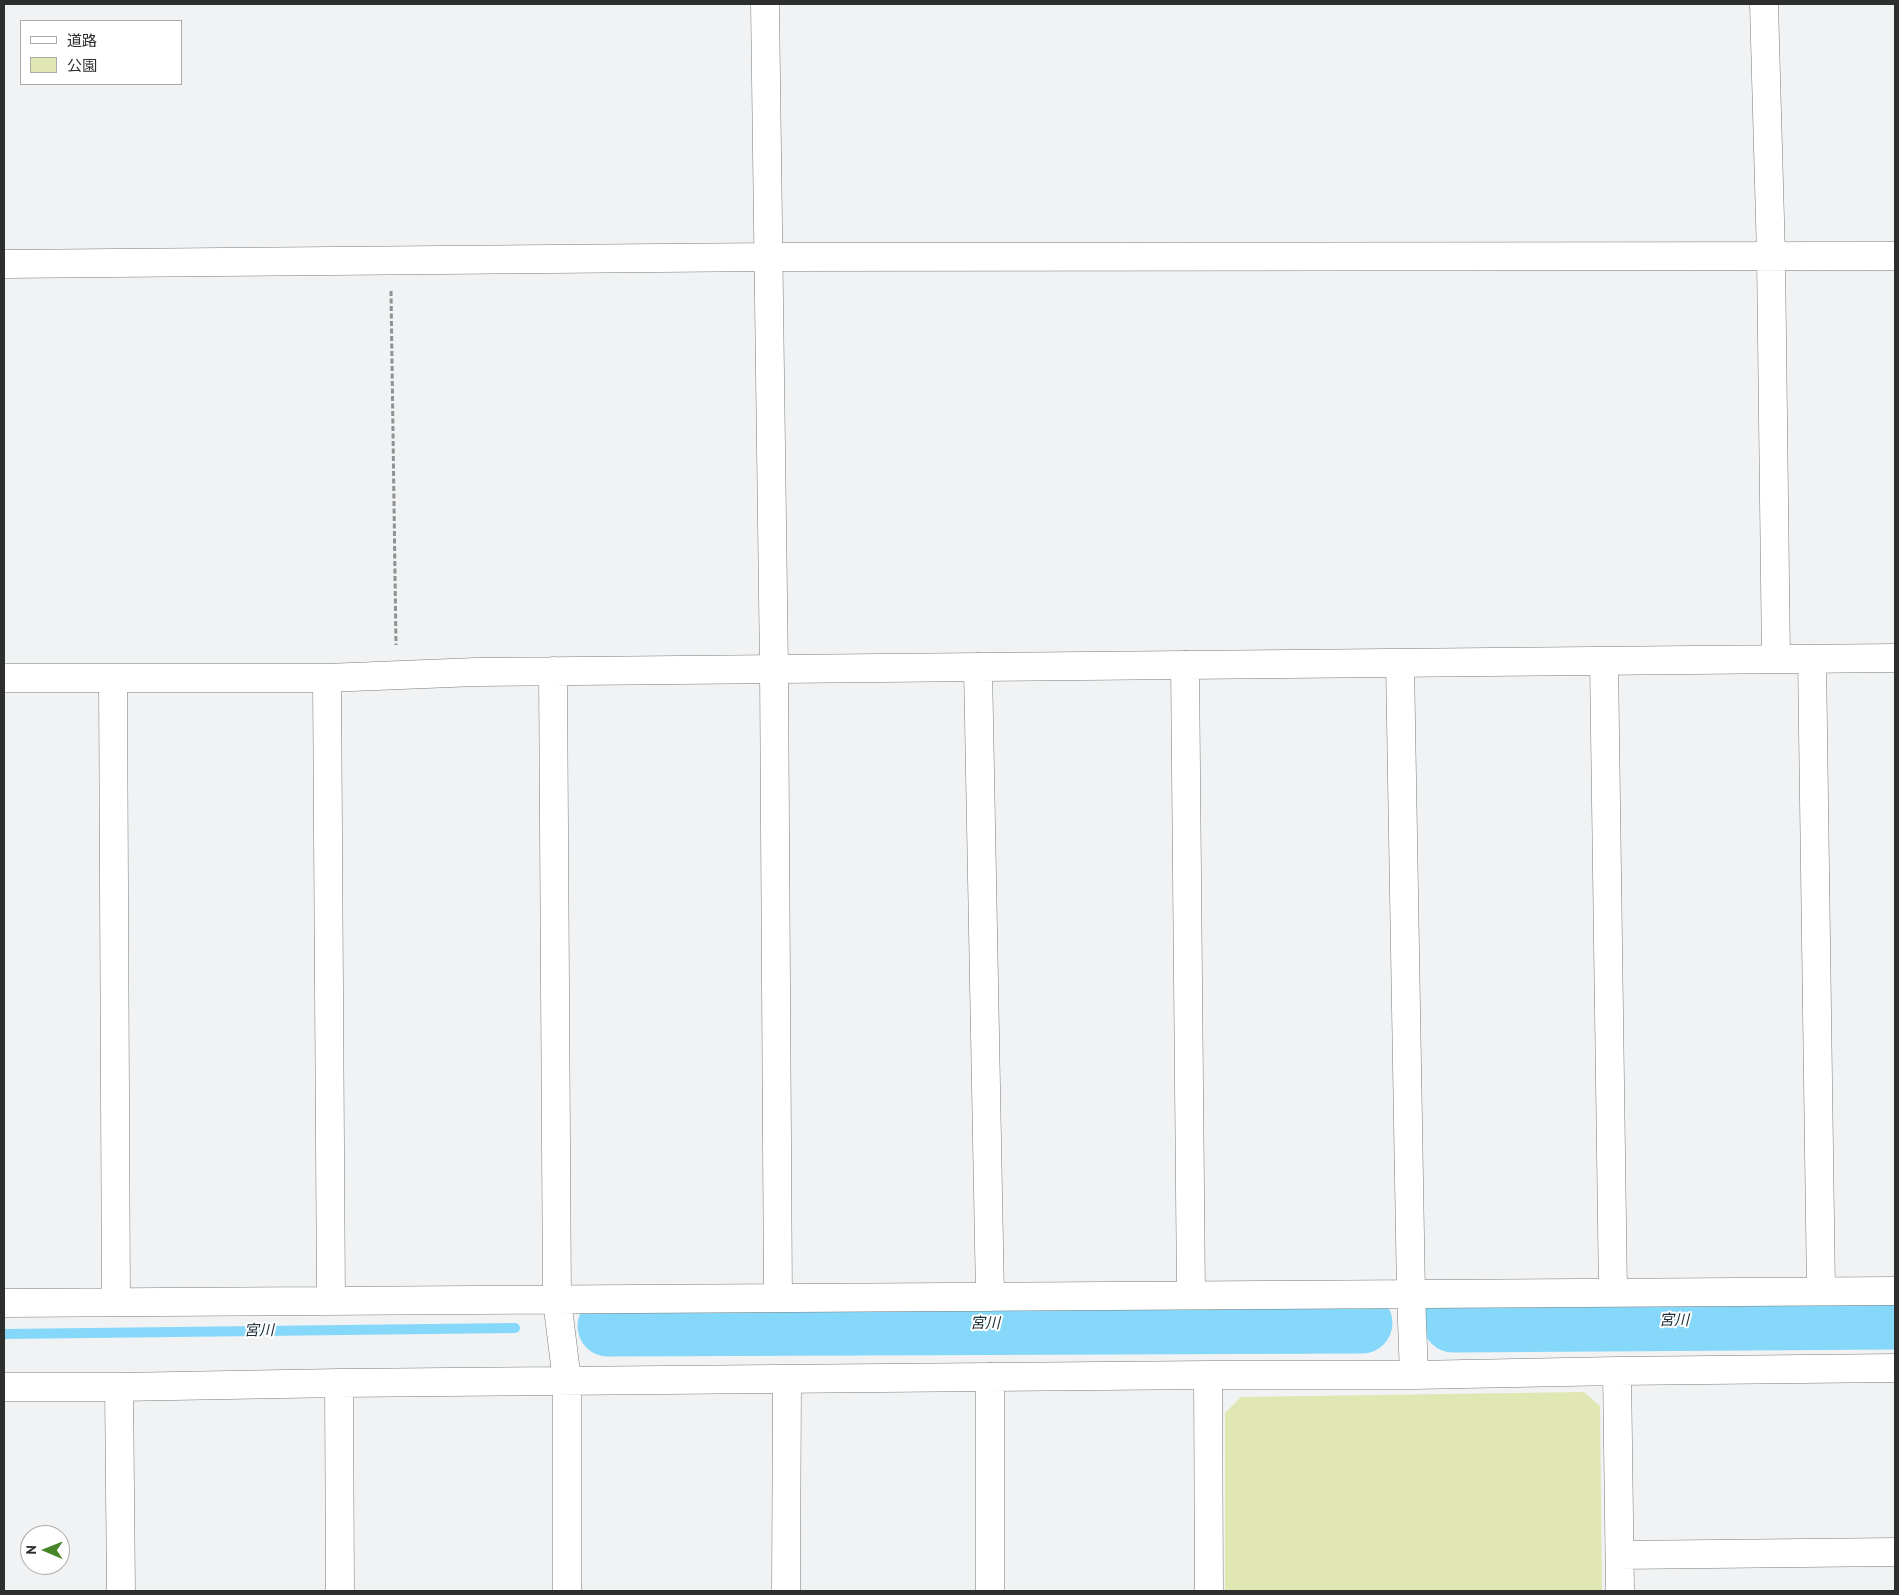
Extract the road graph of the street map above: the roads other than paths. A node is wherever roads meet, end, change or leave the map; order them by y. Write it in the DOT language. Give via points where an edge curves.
graph roads {
  1 [pos="765,4"];
  2 [pos="1764,4"];
  3 [pos="1771,256"];
  4 [pos="1895,256"];
  5 [pos="769,257"];
  6 [pos="4,264"];
  7 [pos="1895,658"];
  8 [pos="1776,659"];
  9 [pos="1812,659"];
  10 [pos="1604,661"];
  11 [pos="1400,663"];
  12 [pos="1185,665"];
  13 [pos="978,667"];
  14 [pos="774,669"];
  15 [pos="552,671"];
  16 [pos="4,678"];
  17 [pos="327,678"];
  18 [pos="113,679"];
  19 [pos="1821,1291"];
  20 [pos="1895,1291"];
  21 [pos="1613,1293"];
  22 [pos="1411,1294"];
  23 [pos="1191,1295"];
  24 [pos="990,1297"];
  25 [pos="778,1298"];
  26 [pos="557,1300"];
  27 [pos="331,1301"];
  28 [pos="116,1302"];
  29 [pos="4,1303"];
  30 [pos="1895,1368"];
  31 [pos="1617,1371"];
  32 [pos="1208,1375"];
  33 [pos="1414,1375"];
  34 [pos="990,1377"];
  35 [pos="787,1379"];
  36 [pos="566,1381"];
  37 [pos="339,1383"];
  38 [pos="4,1387"];
  39 [pos="119,1388"];
  40 [pos="1895,1552"];
  41 [pos="1620,1555"];
  42 [pos="121,1591"];
  43 [pos="340,1591"];
  44 [pos="567,1591"];
  45 [pos="786,1591"];
  46 [pos="990,1591"];
  47 [pos="1209,1591"];
  48 [pos="1620,1591"];
  1 -- 5 [label="street"];
  2 -- 3 [label="street"];
  3 -- 4 [label="street"];
  3 -- 5 [label="street"];
  3 -- 8 [label="street"];
  5 -- 6 [label="street"];
  5 -- 14 [label="street"];
  7 -- 9 [label="street"];
  8 -- 9 [label="street"];
  8 -- 10 [label="street"];
  9 -- 19 [label="street"];
  10 -- 11 [label="street"];
  10 -- 21 [label="street"];
  11 -- 12 [label="street"];
  11 -- 22 [label="street"];
  12 -- 13 [label="street"];
  12 -- 23 [label="street"];
  13 -- 14 [label="street"];
  13 -- 24 [label="street"];
  14 -- 15 [label="street"];
  14 -- 25 [label="street"];
  15 -- 17 [label="street"];
  15 -- 26 [label="street"];
  16 -- 18 [label="street"];
  17 -- 18 [label="street"];
  17 -- 27 [label="street"];
  18 -- 28 [label="street"];
  19 -- 20 [label="street"];
  19 -- 21 [label="street"];
  21 -- 22 [label="street"];
  22 -- 23 [label="street"];
  22 -- 33 [label="street"];
  23 -- 24 [label="street"];
  24 -- 25 [label="street"];
  25 -- 26 [label="street"];
  26 -- 27 [label="street"];
  26 -- 36 [label="street"];
  27 -- 28 [label="street"];
  28 -- 29 [label="street"];
  30 -- 31 [label="street"];
  31 -- 33 [label="street"];
  31 -- 41 [label="street"];
  32 -- 33 [label="street"];
  32 -- 34 [label="street"];
  32 -- 47 [label="street"];
  34 -- 35 [label="street"];
  34 -- 46 [label="street"];
  35 -- 36 [label="street"];
  35 -- 45 [label="street"];
  36 -- 37 [label="street"];
  36 -- 44 [label="street"];
  37 -- 39 [label="street"];
  37 -- 43 [label="street"];
  38 -- 39 [label="street"];
  39 -- 42 [label="street"];
  40 -- 41 [label="street"];
  41 -- 48 [label="street"];
}
